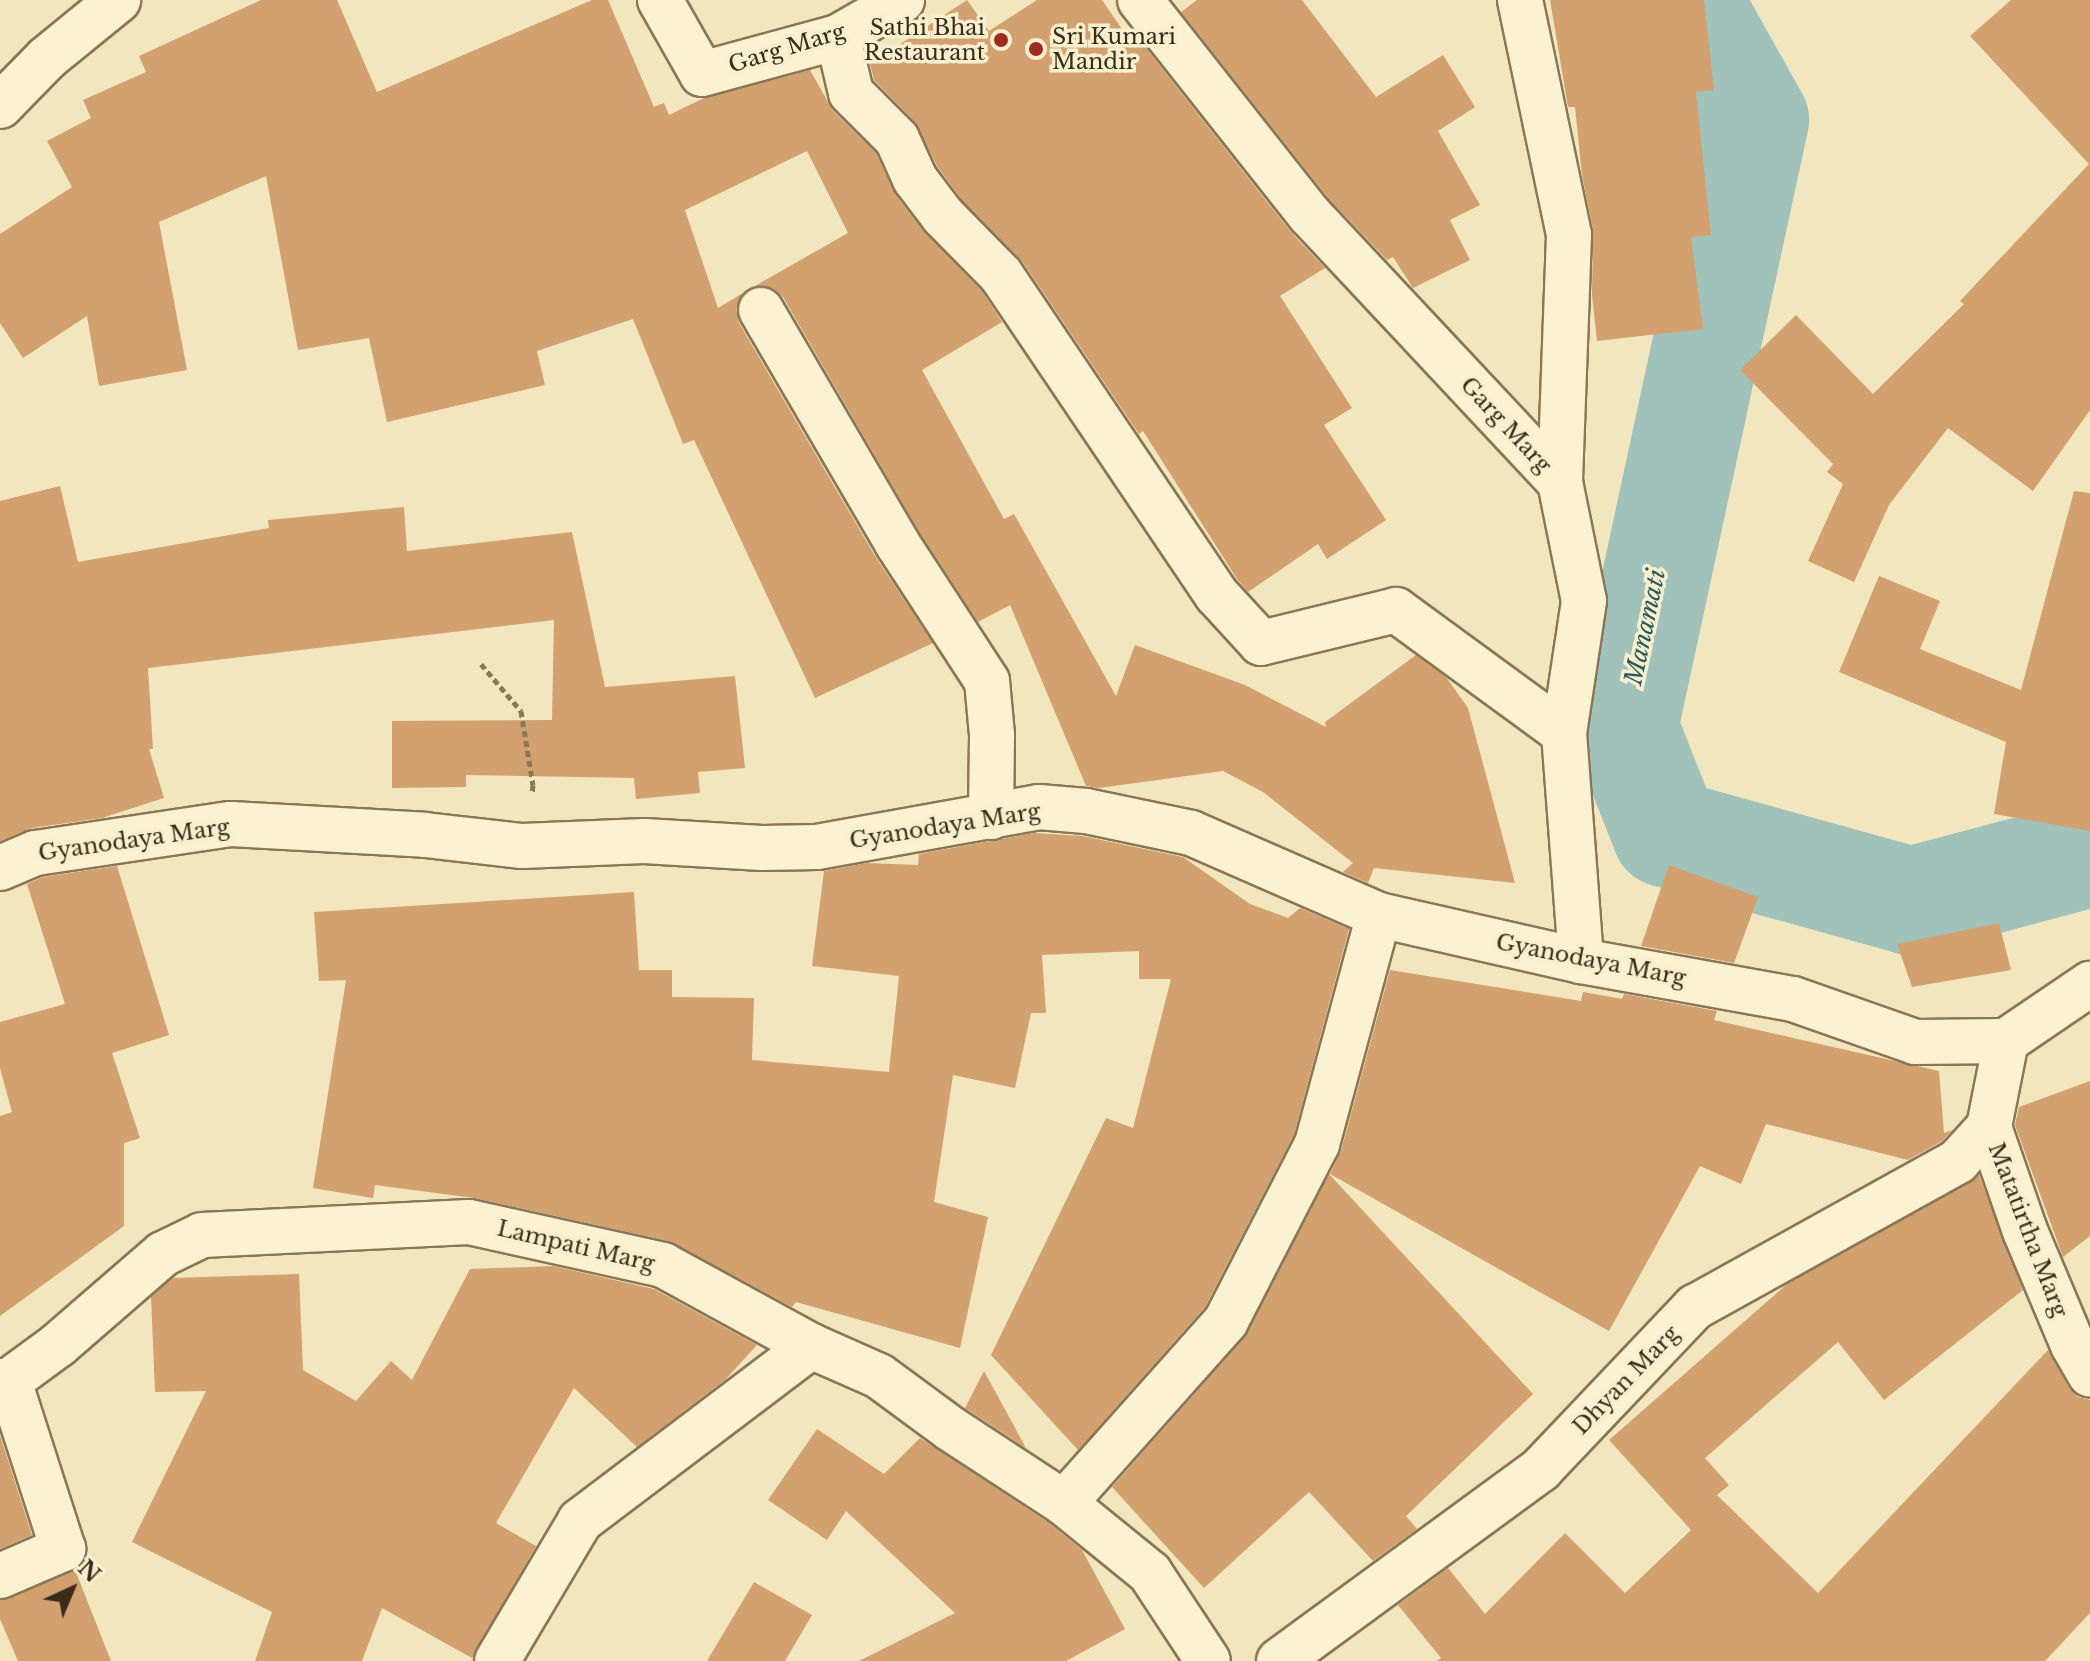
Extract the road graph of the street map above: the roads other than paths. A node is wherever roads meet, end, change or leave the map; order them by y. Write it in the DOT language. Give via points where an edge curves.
graph roads {
  1 [pos="118,0"];
  2 [pos="660,0"];
  3 [pos="902,0"];
  4 [pos="1140,0"];
  5 [pos="1520,0"];
  6 [pos="838,37"];
  7 [pos="0,106"];
  8 [pos="761,310"];
  9 [pos="1560,482"];
  10 [pos="1564,733"];
  11 [pos="991,817"];
  12 [pos="0,868"];
  13 [pos="1379,915"];
  14 [pos="1581,961"];
  15 [pos="2090,984"];
  16 [pos="2006,1041"];
  17 [pos="1989,1127"];
  18 [pos="811,1346"];
  19 [pos="2090,1375"];
  20 [pos="5,1381"];
  21 [pos="1064,1503"];
  22 [pos="0,1576"];
  23 [pos="497,1661"];
  24 [pos="1208,1661"];
  25 [pos="1279,1661"];
  1 -- 7 [label="street" via="47,58"];
  2 -- 6 [label="street, Garg Marg" via="702,74"];
  3 -- 6 [label="street, Garg Marg"];
  4 -- 9 [label="street, Garg Marg" via="1310,215"];
  5 -- 9 [label="street" via="1569,235"];
  6 -- 10 [label="street" via="851,93 897,139 915,179 943,216 1001,275 1217,595 1261,643 1396,610"];
  8 -- 11 [label="street" via="897,543 987,681"];
  9 -- 10 [label="street, Garg Marg" via="1584,601"];
  10 -- 14 [label="street, Garg Marg"];
  11 -- 12 [label="street, Gyanodaya Marg" via="817,847 762,848 644,841 522,846 231,824 36,853"];
  11 -- 13 [label="street, Gyanodaya Marg" via="1039,807 1161,825 1191,833"];
  13 -- 14 [label="street, Gyanodaya Marg"];
  13 -- 21 [label="street" via="1317,1144 1226,1321"];
  14 -- 16 [label="street, Gyanodaya Marg" via="1793,999 1915,1042"];
  15 -- 16 [label="street"];
  16 -- 17 [label="street"];
  17 -- 19 [label="street, Matatirtha Marg" via="2025,1231"];
  17 -- 25 [label="street, Dhyan Marg" via="1958,1161 1695,1307 1541,1469"];
  18 -- 20 [label="street, Lampati Marg" via="663,1265 469,1222 202,1235 163,1254 58,1345"];
  18 -- 21 [label="street, Lampati Marg" via="879,1376"];
  18 -- 23 [label="street" via="580,1521"];
  20 -- 22 [label="street" via="63,1549"];
  21 -- 24 [label="street, Lampati Marg" via="1150,1573"];
}
